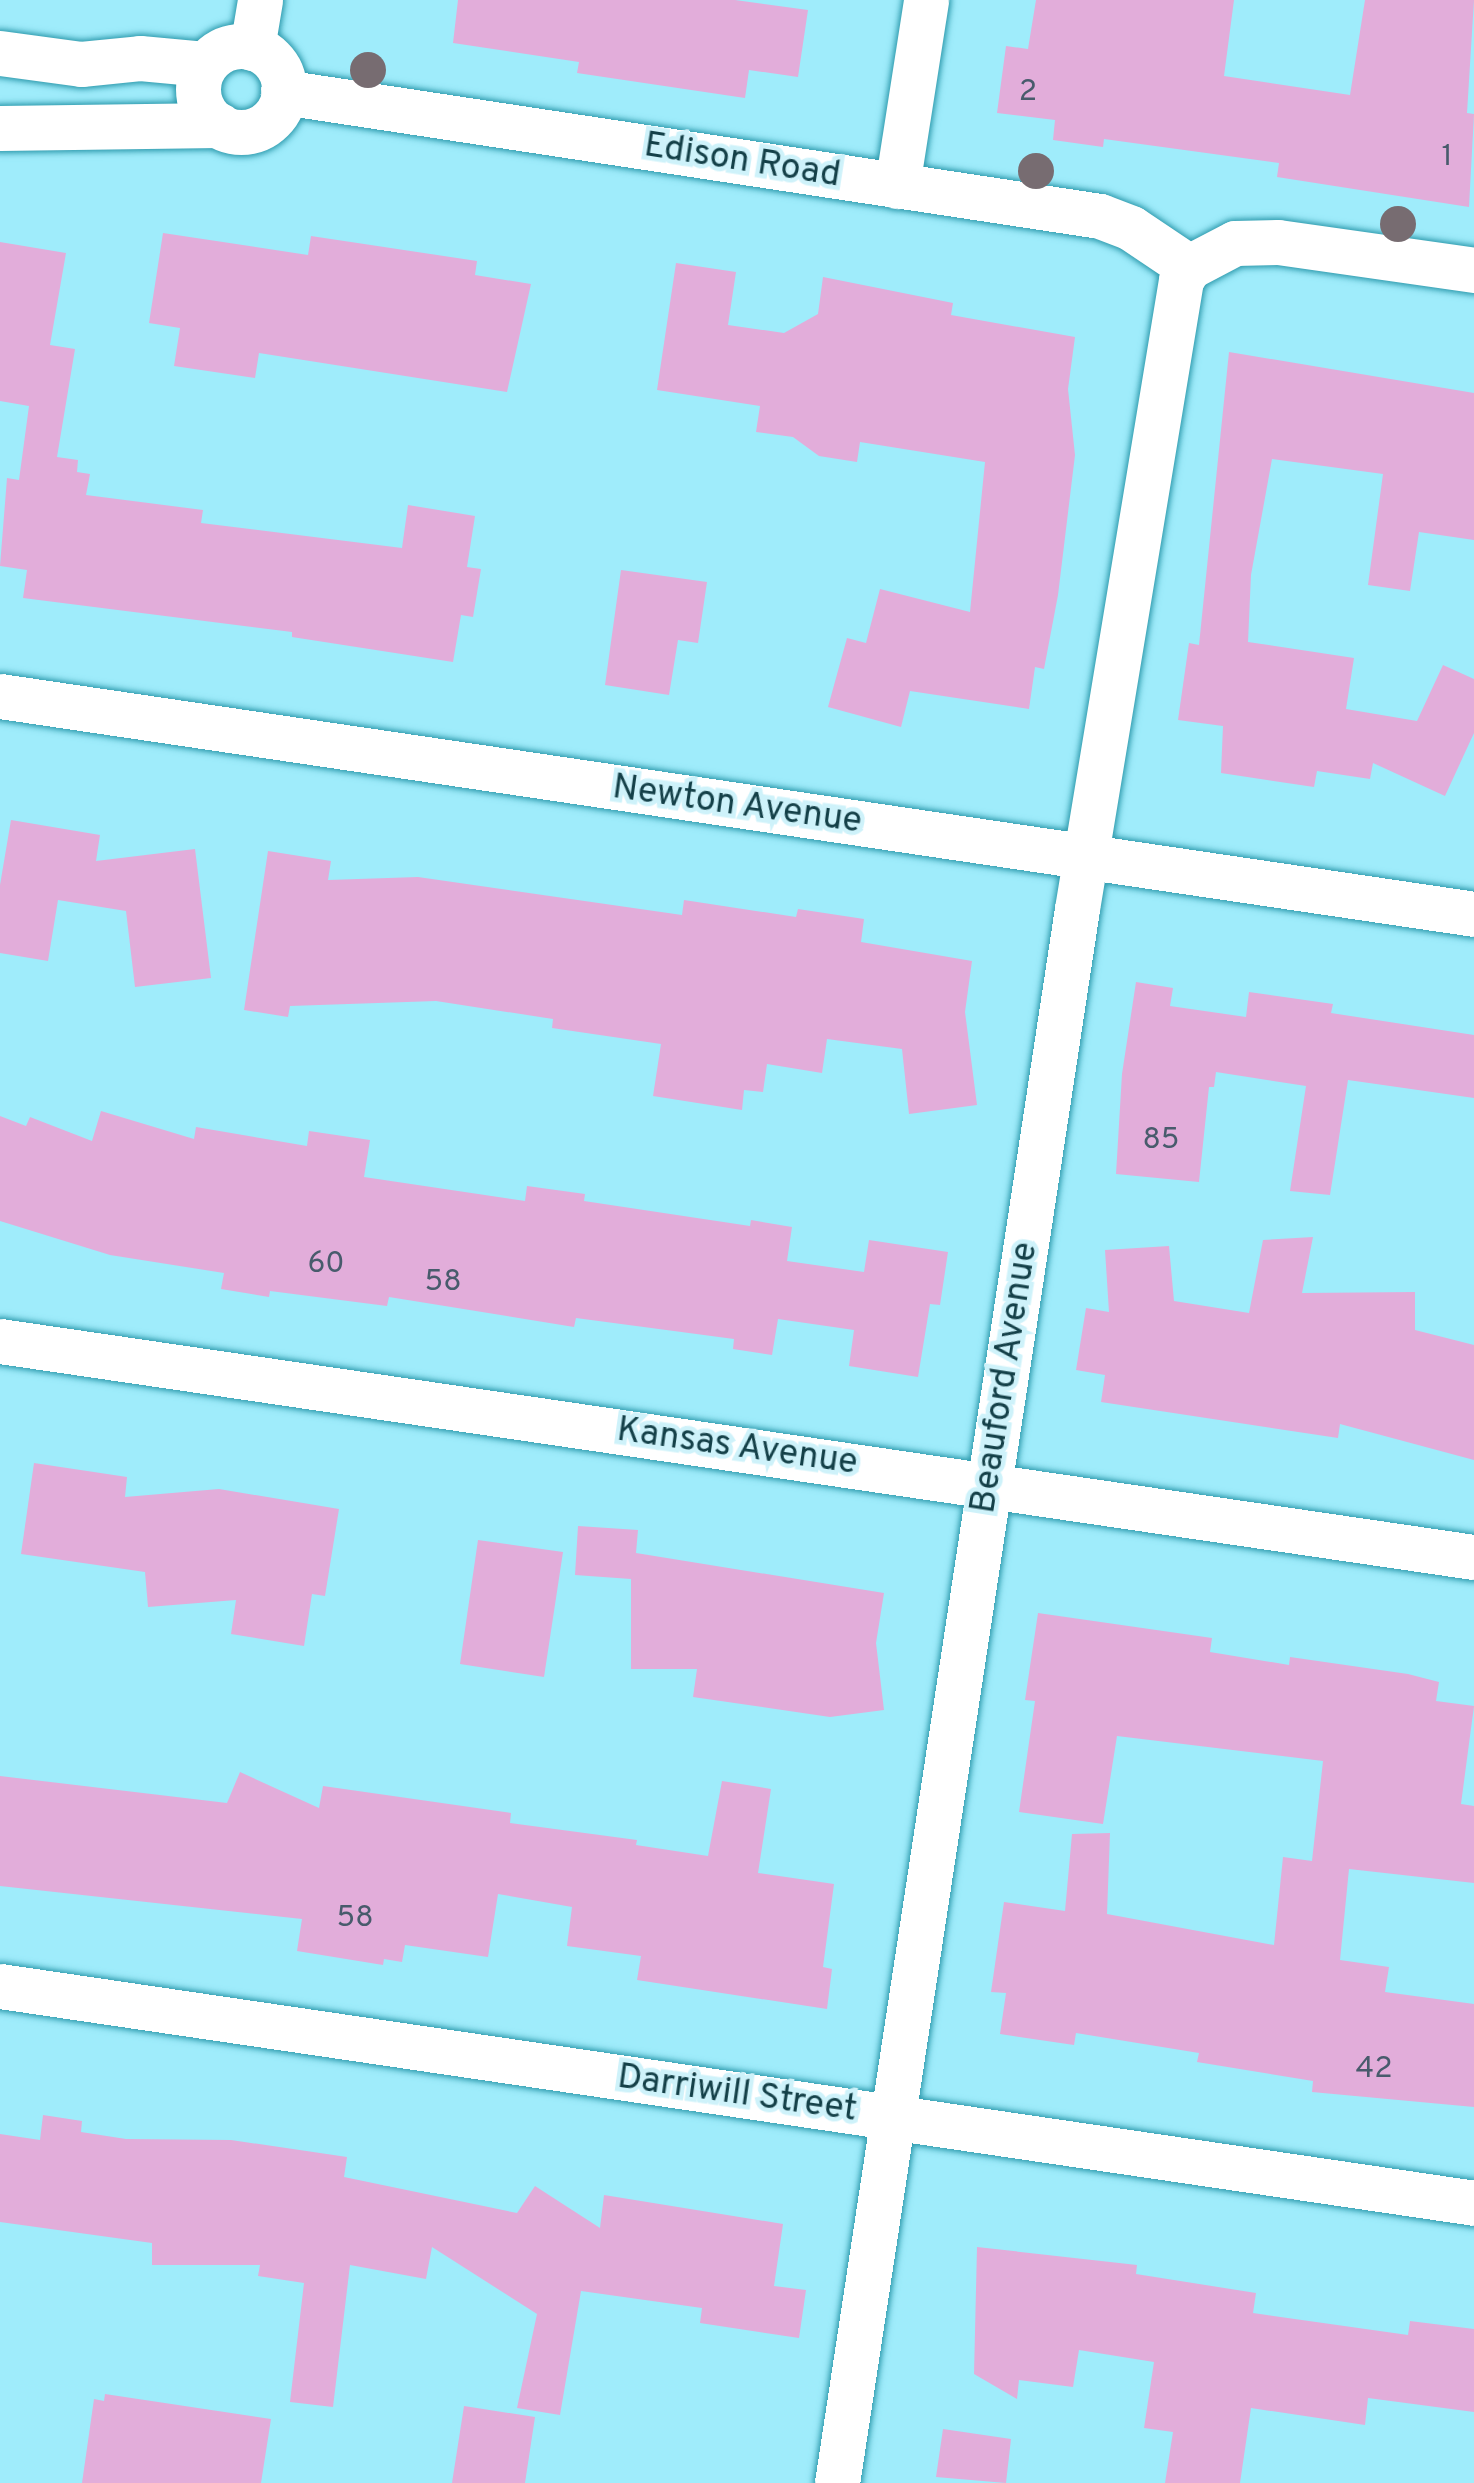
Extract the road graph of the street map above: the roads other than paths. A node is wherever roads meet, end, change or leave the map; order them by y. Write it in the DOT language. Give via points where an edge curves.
graph roads {
  1 [pos="260,0"];
  2 [pos="926,0"];
  3 [pos="252,48"];
  4 [pos="0,53"];
  5 [pos="205,64"];
  6 [pos="283,92"];
  7 [pos="219,125"];
  8 [pos="0,128"];
  9 [pos="897,186"];
  10 [pos="1474,269"];
  11 [pos="1186,271"];
  12 [pos="0,696"];
  13 [pos="1085,857"];
  14 [pos="1474,914"];
  15 [pos="0,1340"];
  16 [pos="990,1486"];
  17 [pos="1474,1557"];
  18 [pos="0,1986"];
  19 [pos="894,2118"];
  20 [pos="1474,2203"];
  21 [pos="837,2483"];
  1 -- 3 [label="street"];
  2 -- 9 [label="street"];
  3 -- 5 [label="street" via="226,49"];
  3 -- 6 [label="street" via="276,64"];
  4 -- 5 [label="street" via="80,64"];
  5 -- 7 [label="street" via="200,105"];
  6 -- 7 [label="street" via="260,127"];
  6 -- 9 [label="street, Edison Road"];
  7 -- 8 [label="street"];
  9 -- 11 [label="street, Edison Road" via="1100,216"];
  10 -- 11 [label="street" via="1278,242 1235,243"];
  11 -- 13 [label="street, Beauford Avenue"];
  12 -- 13 [label="street, Newton Avenue"];
  13 -- 14 [label="street, Newton Avenue"];
  13 -- 16 [label="street, Beauford Avenue"];
  15 -- 16 [label="street, Kansas Avenue"];
  16 -- 17 [label="street, Kansas Avenue"];
  16 -- 19 [label="street, Beauford Avenue"];
  18 -- 19 [label="street, Darriwill Street"];
  19 -- 20 [label="street, Darriwill Street"];
  19 -- 21 [label="street, Beauford Avenue"];
}
